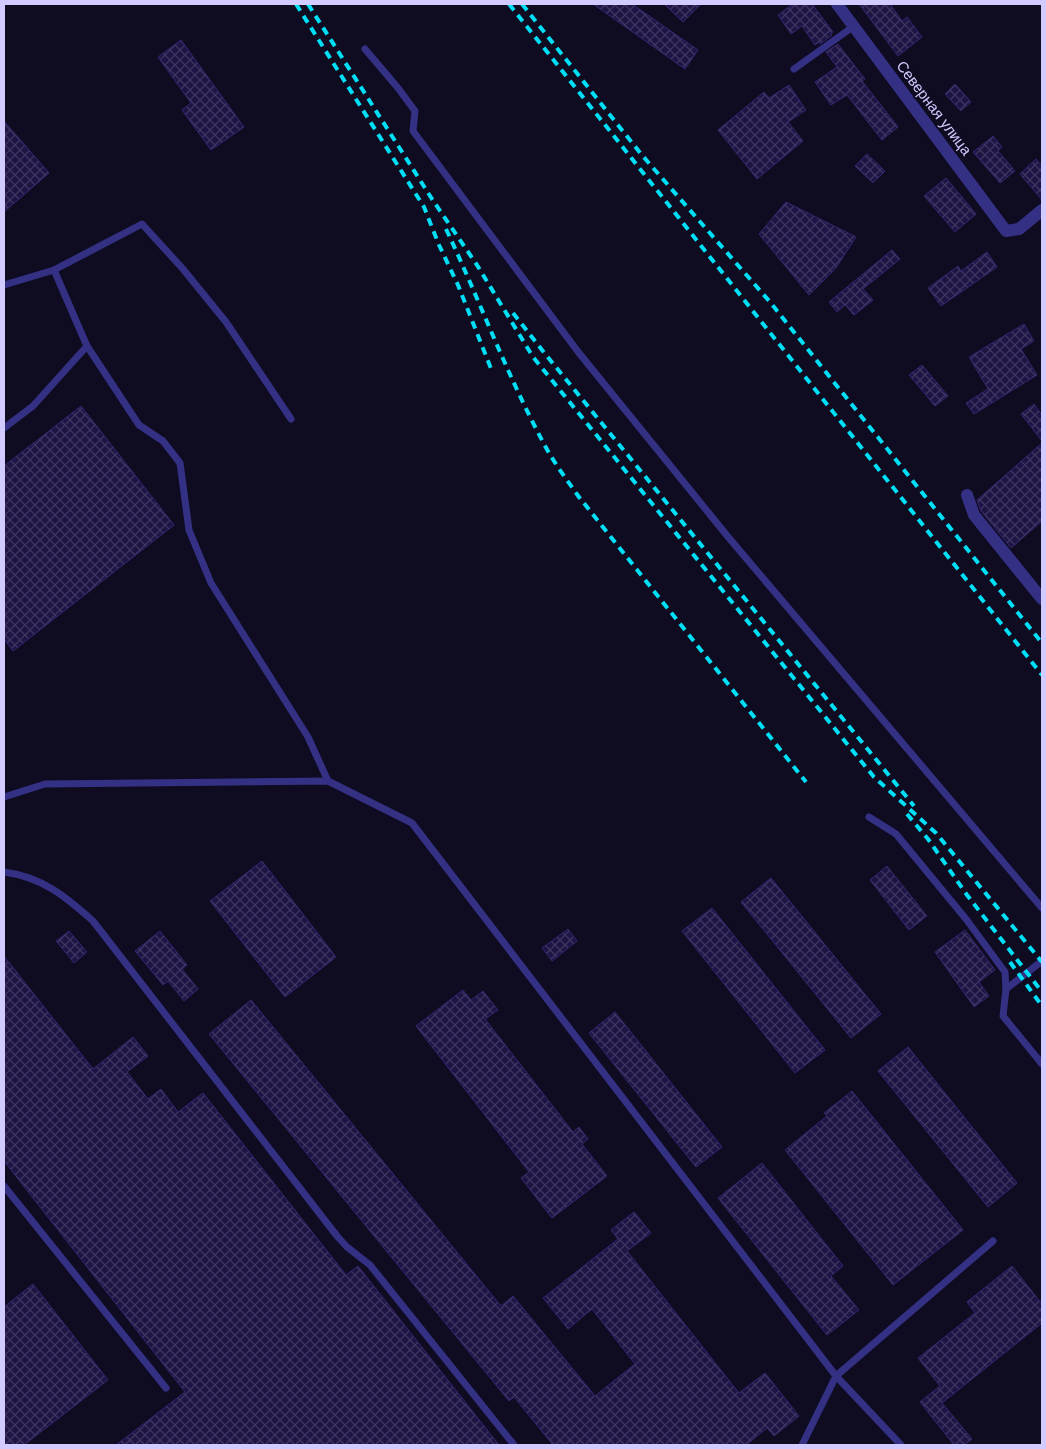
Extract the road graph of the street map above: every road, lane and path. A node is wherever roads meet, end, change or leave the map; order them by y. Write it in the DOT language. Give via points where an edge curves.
graph roads {
  1 [pos="837,4"];
  2 [pos="854,26"];
  3 [pos="365,49"];
  4 [pos="794,69"];
  5 [pos="1042,210"];
  6 [pos="54,270"];
  7 [pos="4,285"];
  8 [pos="87,346"];
  9 [pos="291,419"];
  10 [pos="4,428"];
  11 [pos="967,495"];
  12 [pos="1042,599"];
  13 [pos="328,781"];
  14 [pos="4,797"];
  15 [pos="869,817"];
  16 [pos="4,872"];
  17 [pos="1042,908"];
  18 [pos="1042,961"];
  19 [pos="1006,989"];
  20 [pos="1042,1064"];
  21 [pos="4,1186"];
  22 [pos="993,1241"];
  23 [pos="836,1376"];
  24 [pos="166,1388"];
  25 [pos="514,1445"];
  26 [pos="802,1445"];
  27 [pos="901,1445"];
  1 -- 2 [label="street, Северная улица"];
  2 -- 4 [label="lane"];
  2 -- 5 [label="street, Северная улица" via="1006,232 1019,229"];
  3 -- 17 [label="lane" via="415,111 413,131 579,353 729,538"];
  6 -- 7 [label="lane"];
  6 -- 8 [label="lane"];
  6 -- 9 [label="lane" via="142,224 226,322"];
  8 -- 10 [label="lane" via="33,406"];
  8 -- 13 [label="lane" via="139,425 163,441 180,463 189,530 211,583 308,736"];
  11 -- 12 [label="street" via="974,515"];
  13 -- 14 [label="lane" via="45,784"];
  13 -- 23 [label="lane" via="412,823"];
  15 -- 19 [label="lane" via="896,834 966,918 1005,972"];
  16 -- 25 [label="lane" via="22,874 46,884 93,921 337,1236 370,1265"];
  18 -- 19 [label="lane"];
  19 -- 20 [label="lane" via="1003,1016"];
  21 -- 24 [label="lane"];
  22 -- 23 [label="lane"];
  23 -- 26 [label="lane"];
  23 -- 27 [label="lane"];
}
